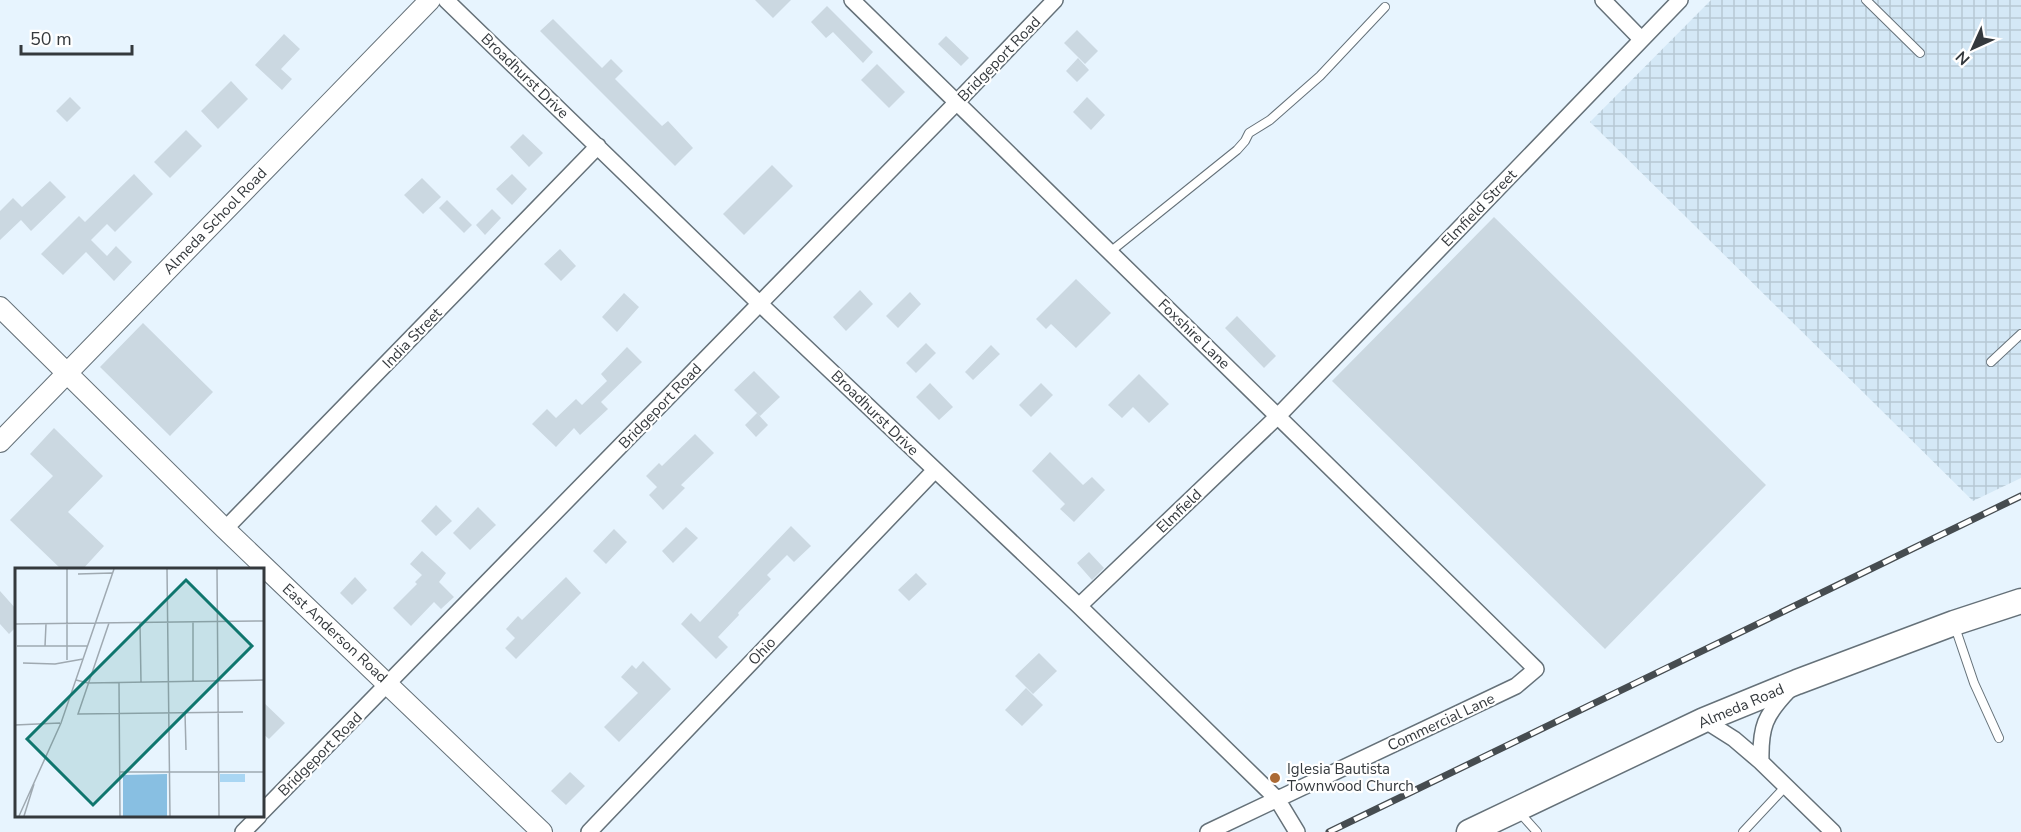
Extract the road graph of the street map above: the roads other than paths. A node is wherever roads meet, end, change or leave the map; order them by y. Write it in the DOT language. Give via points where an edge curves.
graph roads {
  1 [pos="430,0"];
  2 [pos="446,0"];
  3 [pos="852,0"];
  4 [pos="1055,0"];
  5 [pos="1603,0"];
  6 [pos="1680,0"];
  7 [pos="1866,0"];
  8 [pos="1385,7"];
  9 [pos="1641,39"];
  10 [pos="1920,53"];
  11 [pos="957,102"];
  12 [pos="598,146"];
  13 [pos="1110,252"];
  14 [pos="760,304"];
  15 [pos="0,307"];
  16 [pos="2021,334"];
  17 [pos="1991,363"];
  18 [pos="68,374"];
  19 [pos="1278,416"];
  20 [pos="0,442"];
  21 [pos="935,470"];
  22 [pos="225,530"];
  23 [pos="2021,601"];
  24 [pos="1079,606"];
  25 [pos="1954,623"];
  26 [pos="1536,669"];
  27 [pos="1797,682"];
  28 [pos="389,684"];
  29 [pos="1704,720"];
  30 [pos="1999,738"];
  31 [pos="1761,762"];
  32 [pos="1786,786"];
  33 [pos="1277,799"];
  34 [pos="1517,809"];
  35 [pos="264,810"];
  36 [pos="258,817"];
  37 [pos="243,832"];
  38 [pos="542,832"];
  39 [pos="589,832"];
  40 [pos="1208,832"];
  41 [pos="1297,832"];
  42 [pos="1469,832"];
  43 [pos="1537,832"];
  44 [pos="1743,832"];
  45 [pos="1833,832"];
  1 -- 18 [label="street, Almeda School Road"];
  2 -- 12 [label="street, Broadhurst Drive"];
  3 -- 11 [label="street, Foxshire Lane"];
  4 -- 11 [label="street, Bridgeport Road"];
  5 -- 9 [label="street"];
  6 -- 9 [label="street, Elmfield Street"];
  7 -- 10 [label="lane"];
  8 -- 13 [label="lane" via="1293,102 1249,133 1237,150"];
  9 -- 19 [label="street, Elmfield Street"];
  11 -- 13 [label="street, Foxshire Lane"];
  11 -- 14 [label="street, Bridgeport Road"];
  12 -- 14 [label="street, Broadhurst Drive"];
  12 -- 22 [label="street, India Street"];
  13 -- 19 [label="street, Foxshire Lane"];
  14 -- 21 [label="street, Broadhurst Drive"];
  14 -- 28 [label="street, Bridgeport Road"];
  15 -- 18 [label="street, East Anderson Road"];
  16 -- 17 [label="lane"];
  18 -- 20 [label="street, Almeda School Road"];
  18 -- 22 [label="street, East Anderson Road"];
  19 -- 24 [label="street, Elmfield"];
  19 -- 26 [label="street, Foxshire Lane"];
  21 -- 24 [label="street, Broadhurst Drive"];
  21 -- 39 [label="street, Ohio"];
  22 -- 28 [label="street, East Anderson Road"];
  23 -- 25 [label="main road, Almeda Road"];
  24 -- 33 [label="street, Broadhurst Drive"];
  25 -- 27 [label="main road, Almeda Road"];
  25 -- 30 [label="lane" via="1974,683"];
  26 -- 33 [label="street, Commercial Lane" via="1516,686"];
  27 -- 29 [label="main road, Almeda Road"];
  27 -- 31 [label="street" via="1763,725"];
  28 -- 35 [label="street, Bridgeport Road"];
  28 -- 38 [label="street, East Anderson Road"];
  29 -- 31 [label="street"];
  29 -- 34 [label="main road, Almeda Road"];
  31 -- 32 [label="street"];
  32 -- 44 [label="lane"];
  32 -- 45 [label="street"];
  33 -- 40 [label="street, Commercial Lane"];
  33 -- 41 [label="street, Broadhurst Drive"];
  34 -- 42 [label="main road, Almeda Road"];
  34 -- 43 [label="lane"];
  36 -- 37 [label="street"];
}
